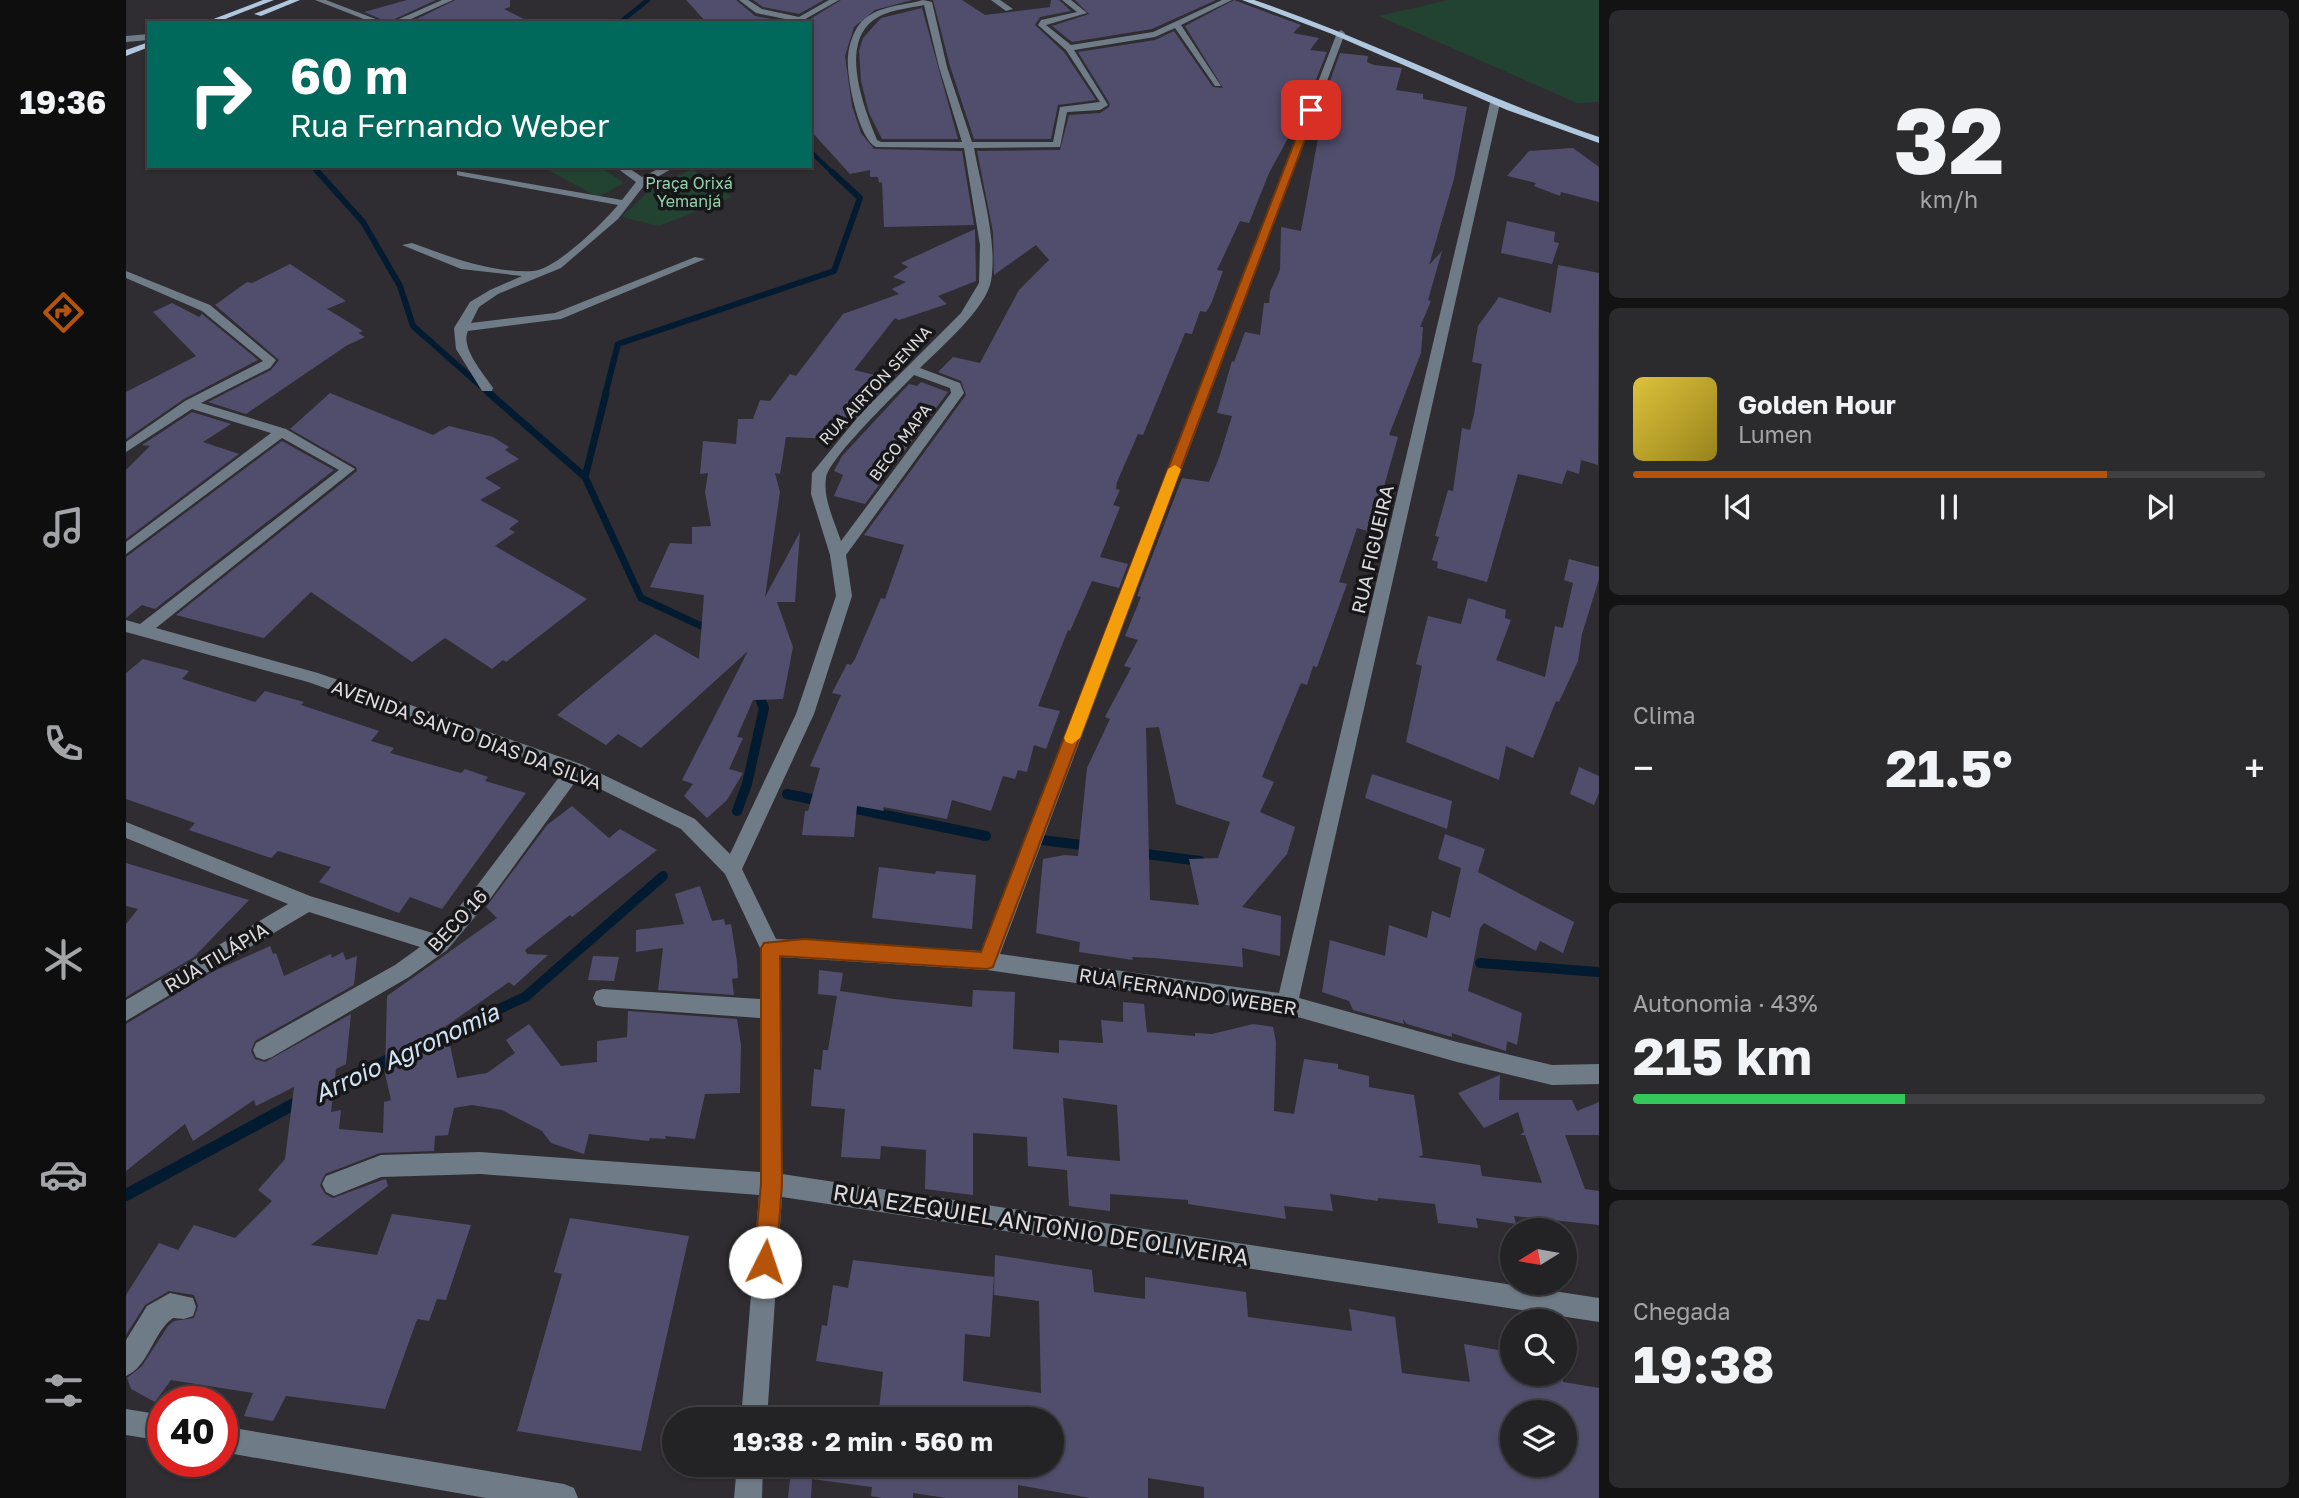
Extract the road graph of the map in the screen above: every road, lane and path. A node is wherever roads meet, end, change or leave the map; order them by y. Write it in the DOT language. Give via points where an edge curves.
graph roads {
  1 [pos="270,0"];
  2 [pos="296,0"];
  3 [pos="319,0"];
  4 [pos="449,0"];
  5 [pos="743,0"];
  6 [pos="835,0"];
  7 [pos="995,0"];
  8 [pos="1066,0"];
  9 [pos="1228,0"];
  10 [pos="1246,0"];
  11 [pos="928,1"];
  12 [pos="1009,9"];
  13 [pos="212,21"];
  14 [pos="241,21"];
  15 [pos="377,21"];
  16 [pos="399,21"];
  17 [pos="1178,26"];
  18 [pos="1341,33"];
  19 [pos="147,37"];
  20 [pos="126,39"];
  21 [pos="1069,48"];
  22 [pos="131,51"];
  23 [pos="147,56"];
  24 [pos="126,63"];
  25 [pos="1218,83"];
  26 [pos="1495,103"];
  27 [pos="1599,140"];
  28 [pos="968,144"];
  29 [pos="622,168"];
  30 [pos="668,168"];
  31 [pos="461,173"];
  32 [pos="642,181"];
  33 [pos="624,203"];
  34 [pos="408,245"];
  35 [pos="699,259"];
  36 [pos="126,274"];
  37 [pos="538,274"];
  38 [pos="460,328"];
  39 [pos="913,370"];
  40 [pos="487,387"];
  41 [pos="190,404"];
  42 [pos="281,432"];
  43 [pos="126,448"];
  44 [pos="126,549"];
  45 [pos="838,555"];
  46 [pos="134,628"];
  47 [pos="575,769"];
  48 [pos="126,830"];
  49 [pos="732,869"];
  50 [pos="307,903"];
  51 [pos="440,944"];
  52 [pos="770,948"];
  53 [pos="987,961"];
  54 [pos="603,998"];
  55 [pos="1287,1004"];
  56 [pos="769,1009"];
  57 [pos="126,1011"];
  58 [pos="264,1050"];
  59 [pos="1599,1074"];
  60 [pos="334,1184"];
  61 [pos="771,1184"];
  62 [pos="184,1307"];
  63 [pos="1599,1310"];
  64 [pos="126,1363"];
  65 [pos="755,1407"];
  66 [pos="126,1422"];
  67 [pos="147,1425"];
  68 [pos="238,1442"];
  69 [pos="749,1477"];
  70 [pos="564,1498"];
  71 [pos="748,1498"];
  1 -- 13 [label="main road"];
  2 -- 14 [label="main road"];
  3 -- 15 [label="street"];
  4 -- 16 [label="street"];
  5 -- 6 [label="street" via="759,12 800,20"];
  7 -- 12 [label="street"];
  8 -- 21 [label="street" via="1083,13 1041,23"];
  9 -- 17 [label="street"];
  10 -- 18 [label="main road"];
  11 -- 28 [label="street, RUA AIRTON SENNA"];
  11 -- 28 [label="street" via="878,14 863,28 852,52 855,96 873,142 879,145"];
  17 -- 21 [label="street" via="1128,40"];
  17 -- 25 [label="street"];
  18 -- 26 [label="main road"];
  18 -- 53 [label="street"];
  19 -- 20 [label="street"];
  20 -- 22 [label="street"];
  21 -- 28 [label="street" via="1104,106 1063,109 1057,145"];
  23 -- 24 [label="main road"];
  26 -- 27 [label="main road"];
  26 -- 55 [label="street, RUA FIGUEIRA"];
  28 -- 39 [label="street, RUA AIRTON SENNA" via="986,245 985,283 966,314"];
  29 -- 32 [label="street"];
  30 -- 32 [label="street"];
  31 -- 33 [label="street"];
  32 -- 33 [label="street"];
  33 -- 37 [label="street" via="557,266"];
  34 -- 37 [label="street" via="465,267"];
  35 -- 38 [label="street" via="557,316"];
  36 -- 41 [label="street" via="206,308 270,359"];
  37 -- 38 [label="street" via="474,305"];
  38 -- 40 [label="street" via="461,349"];
  39 -- 45 [label="street, RUA AIRTON SENNA" via="866,416 819,473 818,494"];
  39 -- 45 [label="street, BECO MAPA" via="955,386 958,393"];
  41 -- 42 [label="street"];
  41 -- 43 [label="street"];
  42 -- 44 [label="street"];
  42 -- 46 [label="street" via="348,469"];
  45 -- 49 [label="street, RUA AIRTON SENNA" via="844,596 805,714"];
  46 -- 47 [label="street, AVENIDA SANTO DIAS DA SILVA" via="312,677"];
  47 -- 49 [label="street, AVENIDA SANTO DIAS DA SILVA" via="688,824"];
  47 -- 51 [label="street, BECO 16"];
  48 -- 50 [label="street"];
  49 -- 52 [label="street, AVENIDA SANTO DIAS DA SILVA"];
  50 -- 51 [label="street"];
  50 -- 57 [label="street, RUA TILÁPIA"];
  51 -- 58 [label="street, BECO 16" via="402,971"];
  52 -- 53 [label="street, RUA FERNANDO WEBER"];
  52 -- 56 [label="street, AVENIDA SANTO DIAS DA SILVA"];
  53 -- 55 [label="street, RUA FERNANDO WEBER"];
  54 -- 56 [label="street"];
  55 -- 59 [label="street, RUA FERNANDO WEBER" via="1552,1075"];
  56 -- 61 [label="street, AVENIDA SANTO DIAS DA SILVA"];
  60 -- 61 [label="street, RUA EZEQUIEL ANTONIO DE OLIVEIRA" via="382,1166 481,1163"];
  61 -- 63 [label="street, RUA EZEQUIEL ANTONIO DE OLIVEIRA"];
  61 -- 65 [label="street, AVENIDA SANTO DIAS DA SILVA"];
  62 -- 64 [label="street" via="170,1306 156,1315"];
  66 -- 67 [label="street"];
  68 -- 70 [label="street"];
  69 -- 71 [label="street"];
}
